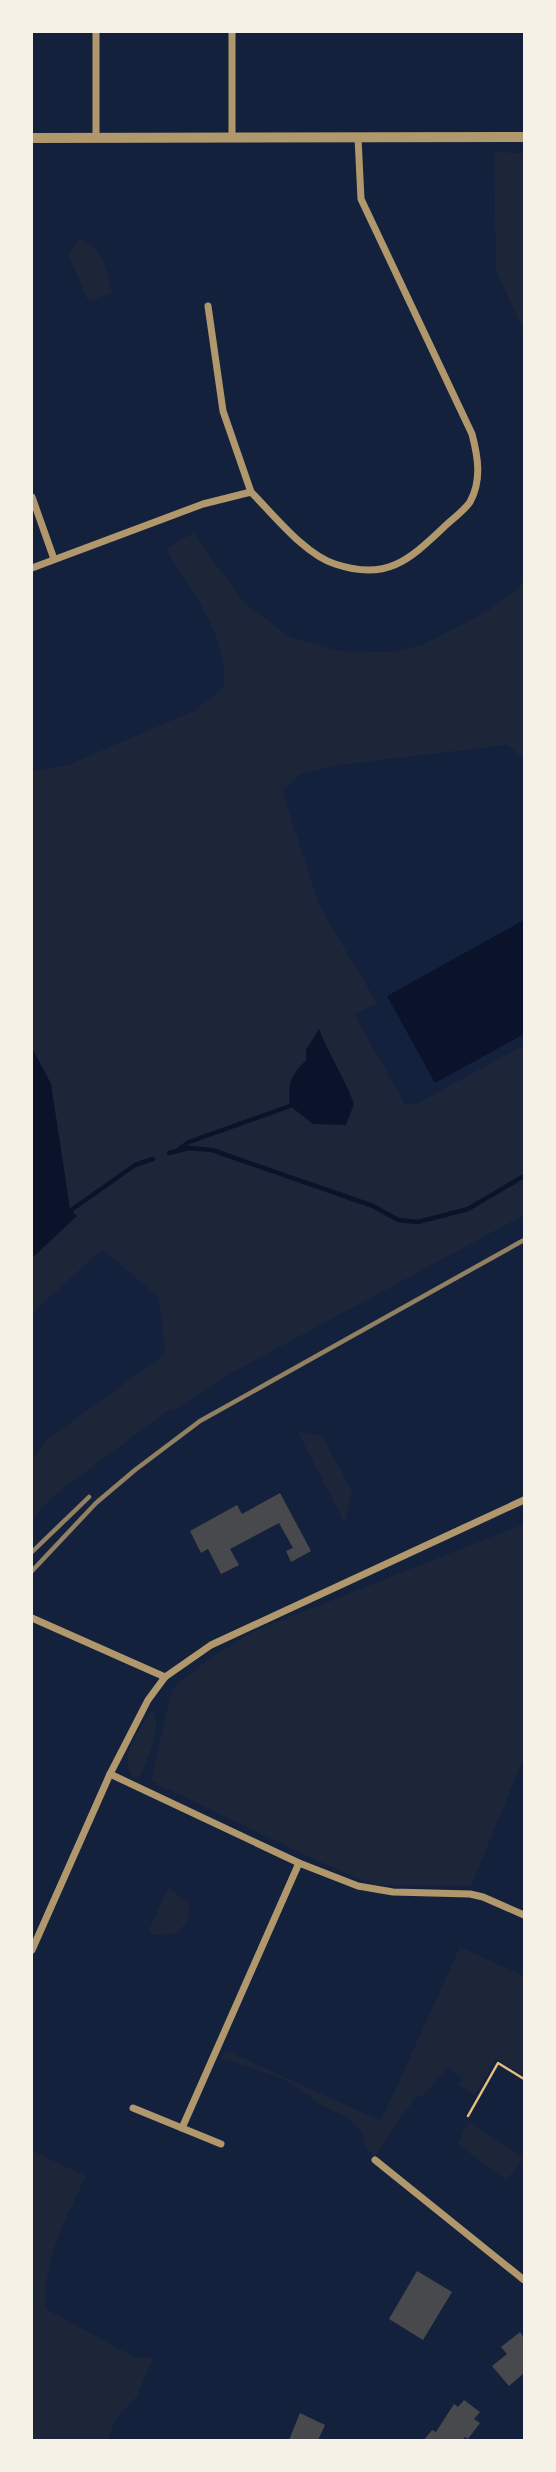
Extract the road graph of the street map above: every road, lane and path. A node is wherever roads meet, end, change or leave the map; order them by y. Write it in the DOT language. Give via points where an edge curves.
graph roads {
  1 [pos="96,32"];
  2 [pos="232,32"];
  3 [pos="524,136"];
  4 [pos="32,138"];
  5 [pos="96,138"];
  6 [pos="232,138"];
  7 [pos="358,138"];
  8 [pos="208,306"];
  9 [pos="251,492"];
  10 [pos="32,497"];
  11 [pos="54,559"];
  12 [pos="32,568"];
  13 [pos="524,1500"];
  14 [pos="32,1618"];
  15 [pos="165,1677"];
  16 [pos="110,1774"];
  17 [pos="299,1863"];
  18 [pos="524,1915"];
  19 [pos="32,1950"];
  20 [pos="524,2079"];
  21 [pos="133,2108"];
  22 [pos="468,2116"];
  23 [pos="182,2128"];
  24 [pos="221,2144"];
  25 [pos="374,2160"];
  26 [pos="524,2280"];
  1 -- 5 [label="street"];
  2 -- 6 [label="street"];
  3 -- 7 [label="street"];
  4 -- 5 [label="street"];
  5 -- 6 [label="street"];
  6 -- 7 [label="street"];
  7 -- 9 [label="street" via="361,199 472,434 478,460 476,484 469,503 417,552 397,565 372,570 322,559"];
  8 -- 9 [label="street" via="223,411"];
  9 -- 11 [label="street" via="203,504"];
  10 -- 11 [label="street"];
  11 -- 12 [label="street"];
  13 -- 15 [label="street" via="211,1645"];
  14 -- 15 [label="street"];
  15 -- 16 [label="street"];
  16 -- 17 [label="street"];
  16 -- 19 [label="street"];
  17 -- 18 [label="street" via="358,1886 470,1894"];
  17 -- 23 [label="street"];
  20 -- 22 [label="path" via="498,2063"];
  21 -- 23 [label="street"];
  23 -- 24 [label="street"];
  25 -- 26 [label="street"];
}
